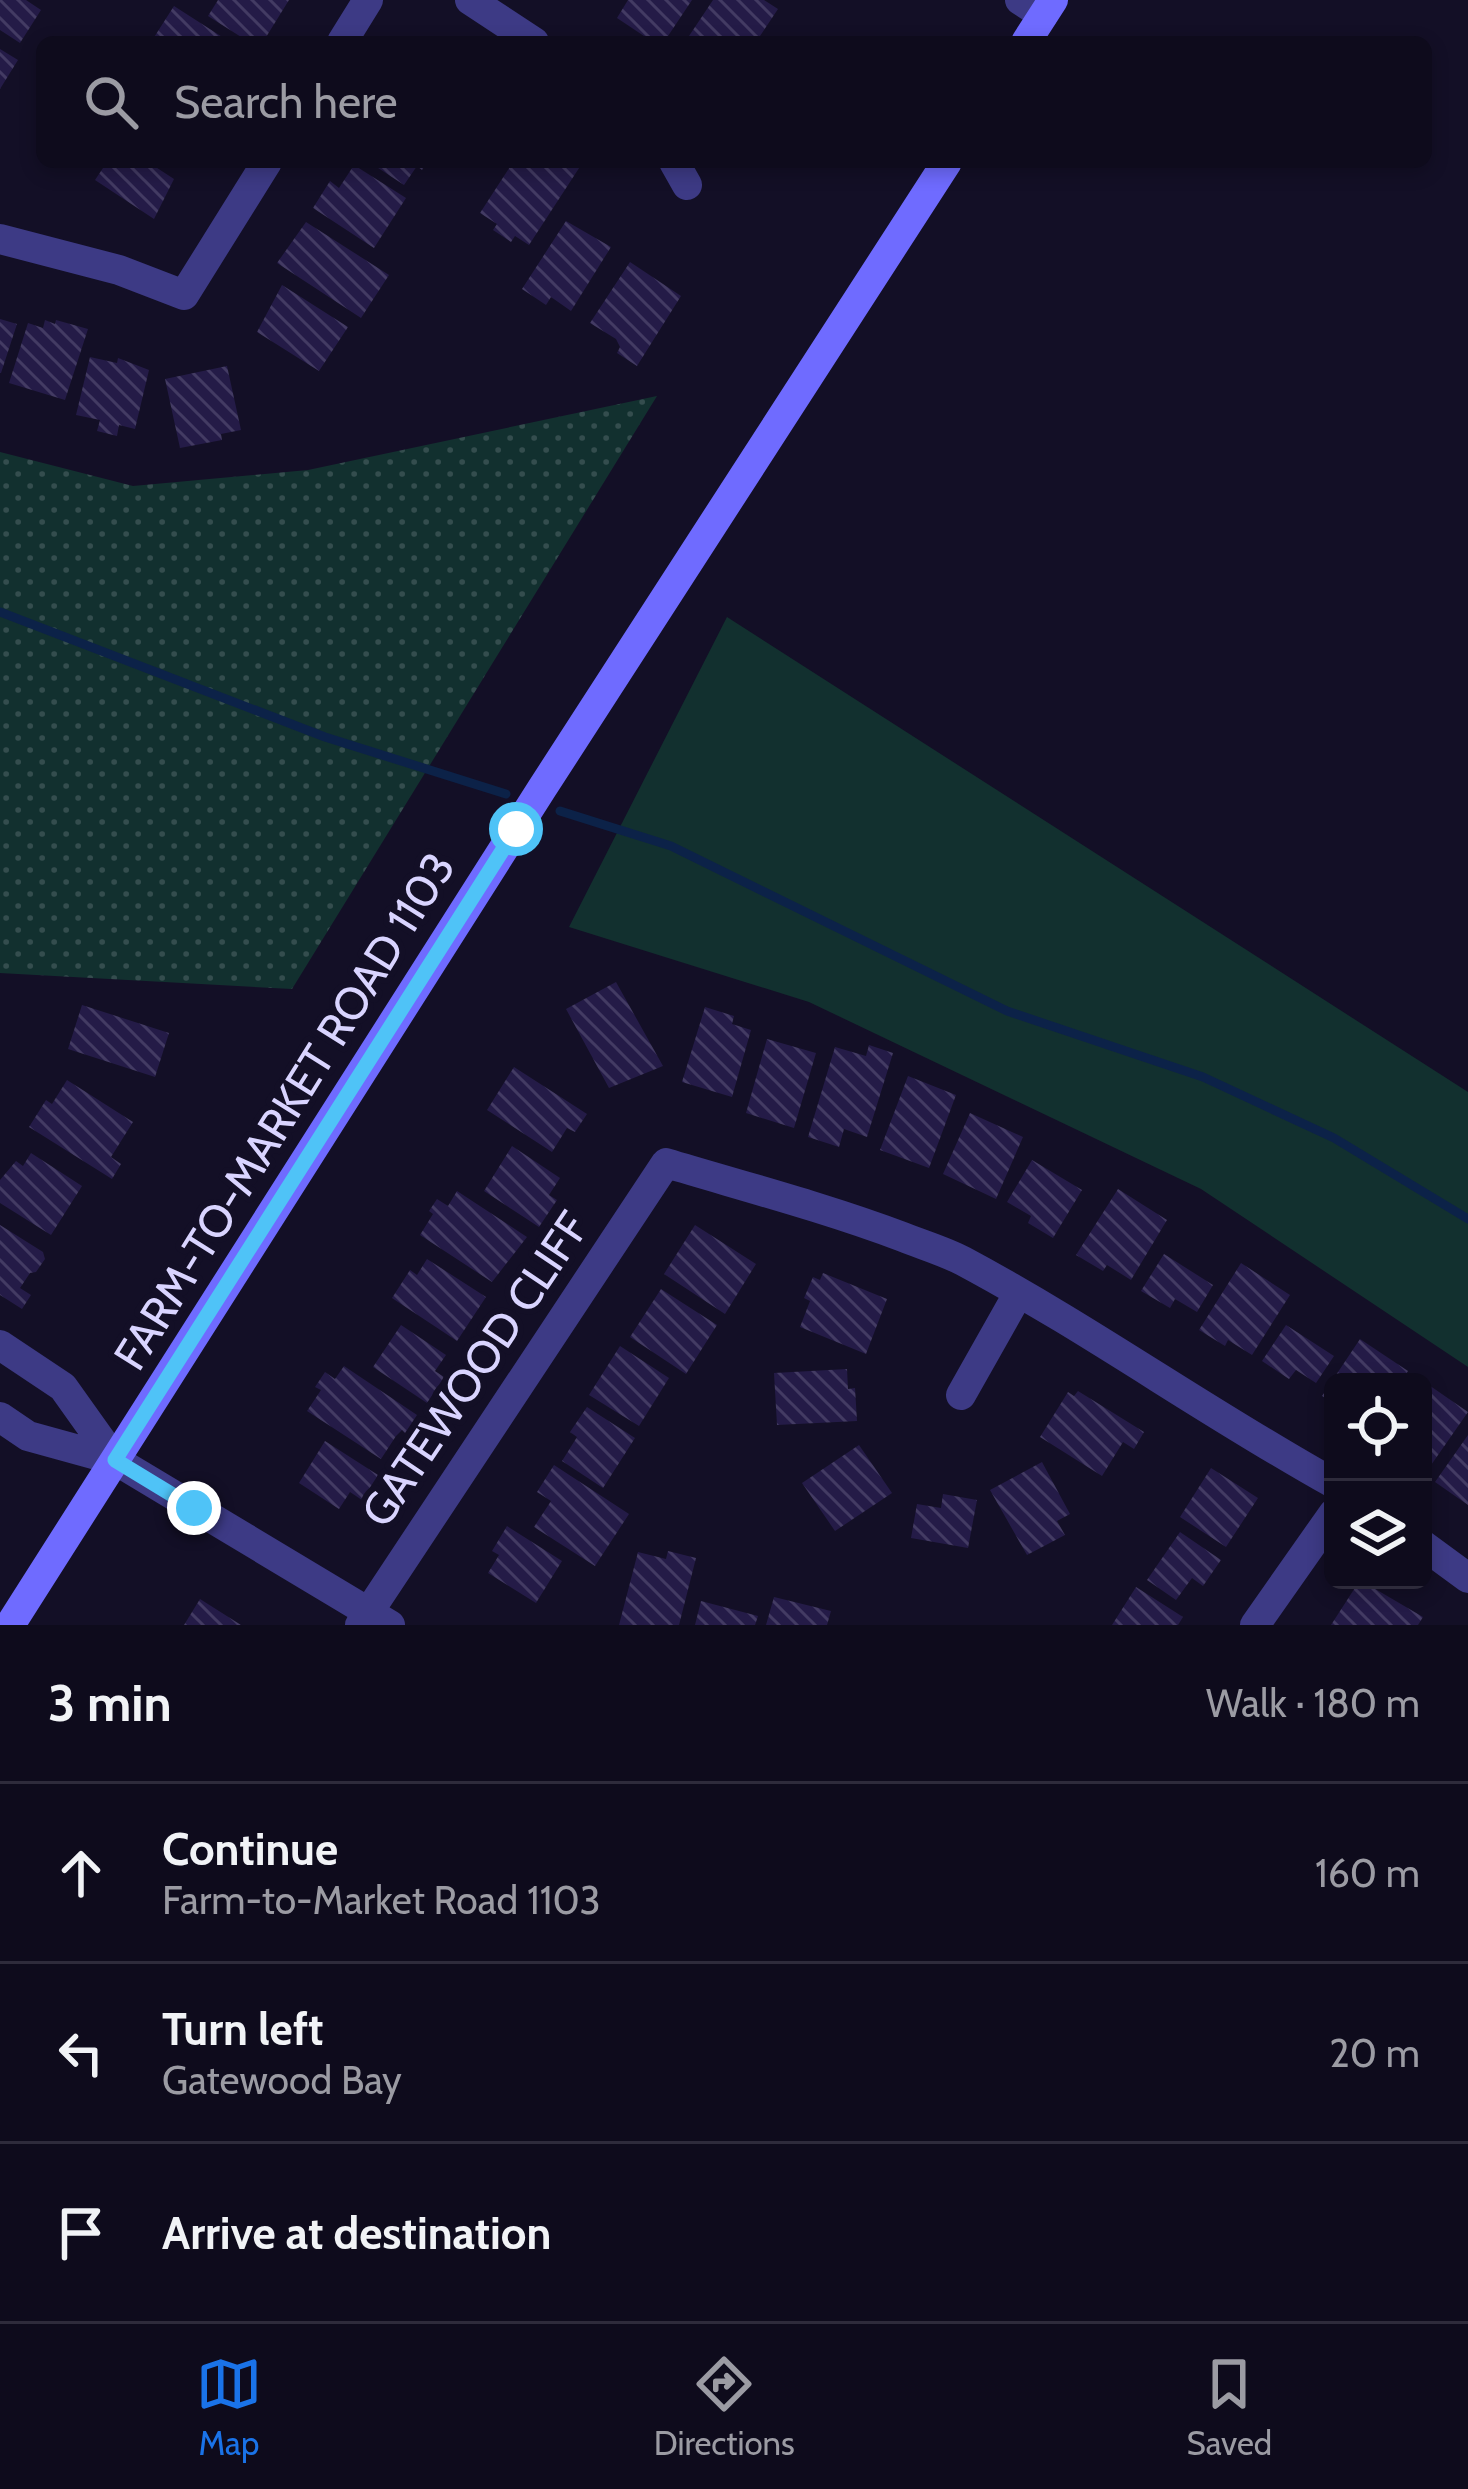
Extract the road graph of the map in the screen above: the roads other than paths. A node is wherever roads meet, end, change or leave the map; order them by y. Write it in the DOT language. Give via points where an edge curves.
graph roads {
  1 [pos="368,0"];
  2 [pos="470,0"];
  3 [pos="1039,5"];
  4 [pos="346,36"];
  5 [pos="525,36"];
  6 [pos="1028,36"];
  7 [pos="263,168"];
  8 [pos="943,168"];
  9 [pos="0,239"];
  10 [pos="1018,1294"];
  11 [pos="0,1345"];
  12 [pos="961,1395"];
  13 [pos="0,1417"];
  14 [pos="115,1460"];
  15 [pos="1329,1481"];
  16 [pos="1324,1527"];
  17 [pos="1432,1552"];
  18 [pos="1468,1578"];
  19 [pos="372,1621"];
  20 [pos="10,1625"];
  21 [pos="1255,1625"];
  1 -- 4 [label="street"];
  2 -- 5 [label="street"];
  3 -- 6 [label="main road"];
  7 -- 9 [label="street" via="184,295"];
  8 -- 14 [label="main road, FARM-TO-MARKET ROAD 1103"];
  10 -- 12 [label="street"];
  10 -- 15 [label="street"];
  10 -- 19 [label="street, GATEWOOD CLIFF" via="960,1259 848,1216 666,1163"];
  11 -- 14 [label="street" via="63,1387"];
  13 -- 14 [label="street" via="28,1436"];
  14 -- 19 [label="street"];
  14 -- 20 [label="main road, FARM-TO-MARKET ROAD 1103"];
  16 -- 21 [label="street"];
  17 -- 18 [label="street"];
}
